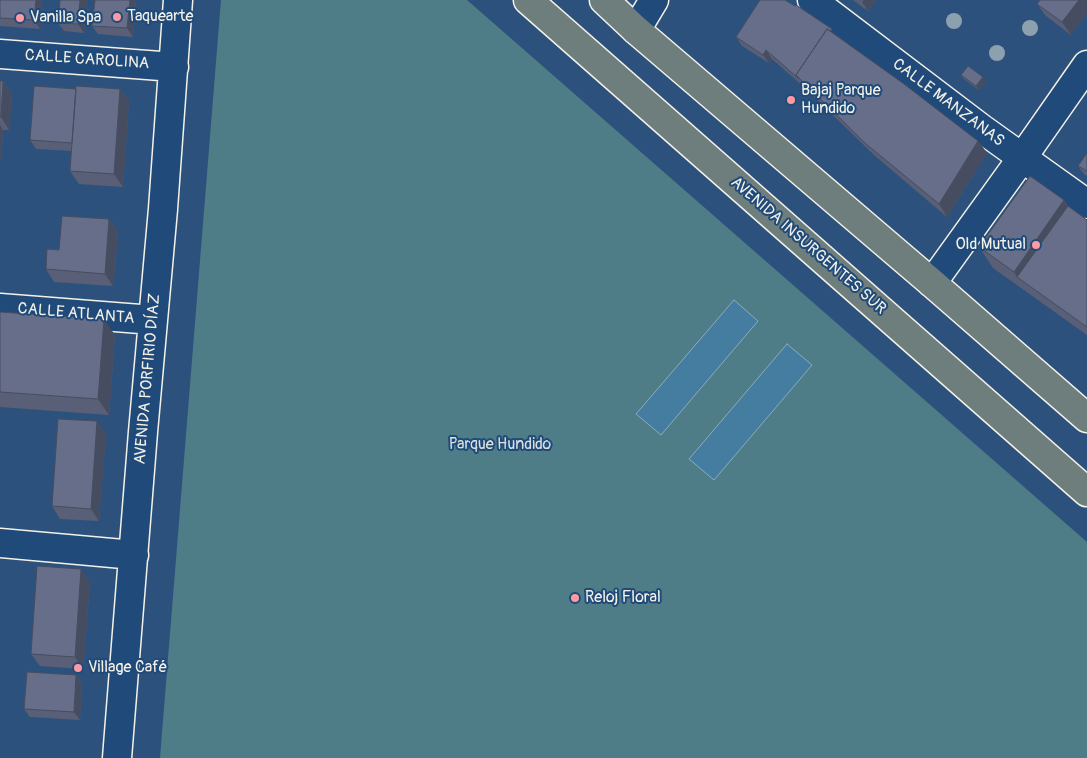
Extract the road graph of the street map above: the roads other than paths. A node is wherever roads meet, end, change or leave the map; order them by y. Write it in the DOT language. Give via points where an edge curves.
graph roads {
  1 [pos="178,0"];
  2 [pos="528,0"];
  3 [pos="604,0"];
  4 [pos="654,0"];
  5 [pos="812,0"];
  6 [pos="636,30"];
  7 [pos="0,54"];
  8 [pos="1087,65"];
  9 [pos="174,66"];
  10 [pos="1022,158"];
  11 [pos="1087,204"];
  12 [pos="932,283"];
  13 [pos="0,308"];
  14 [pos="153,320"];
  15 [pos="1087,418"];
  16 [pos="1087,492"];
  17 [pos="0,543"];
  18 [pos="134,555"];
  19 [pos="117,758"];
  1 -- 9 [label="street, AVENIDA PORFIRIO DÍAZ"];
  2 -- 16 [label="main road, AVENIDA INSURGENTES SUR"];
  3 -- 6 [label="main road"];
  4 -- 6 [label="street"];
  5 -- 10 [label="street, CALLE MANZANAS"];
  6 -- 12 [label="main road"];
  7 -- 9 [label="street, CALLE CAROLINA"];
  8 -- 10 [label="street"];
  9 -- 14 [label="street, AVENIDA PORFIRIO DÍAZ"];
  10 -- 11 [label="street, CALLE MANZANAS"];
  10 -- 12 [label="street"];
  12 -- 15 [label="main road"];
  13 -- 14 [label="street, CALLE ATLANTA"];
  14 -- 18 [label="street, AVENIDA PORFIRIO DÍAZ"];
  17 -- 18 [label="street"];
  18 -- 19 [label="street, AVENIDA PORFIRIO DÍAZ"];
}
